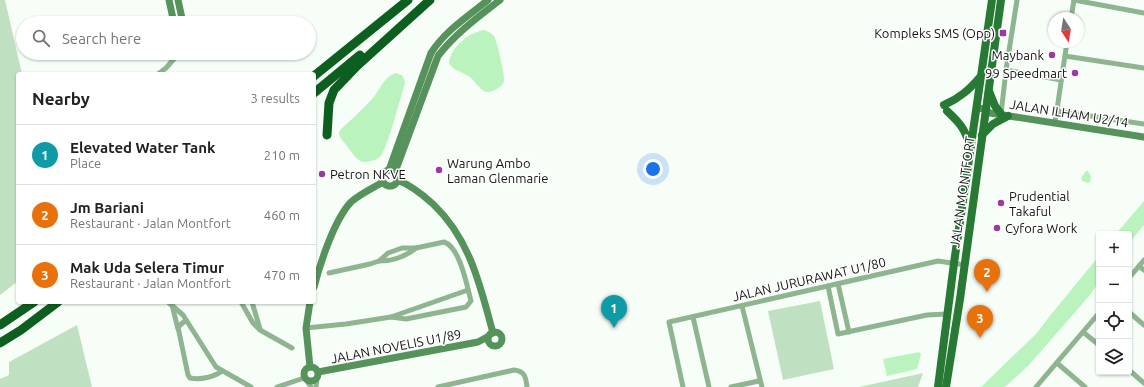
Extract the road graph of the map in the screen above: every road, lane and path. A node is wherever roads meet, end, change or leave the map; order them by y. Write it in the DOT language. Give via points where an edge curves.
graph roads {
  1 [pos="169,0"];
  2 [pos="178,0"];
  3 [pos="408,0"];
  4 [pos="429,0"];
  5 [pos="488,0"];
  6 [pos="500,0"];
  7 [pos="992,0"];
  8 [pos="1002,0"];
  9 [pos="1017,0"];
  10 [pos="1074,0"];
  11 [pos="1072,12"];
  12 [pos="1144,12"];
  13 [pos="172,16"];
  14 [pos="181,16"];
  15 [pos="1066,48"];
  16 [pos="1065,56"];
  17 [pos="173,60"];
  18 [pos="1144,68"];
  19 [pos="1006,70"];
  20 [pos="161,72"];
  21 [pos="316,74"];
  22 [pos="982,75"];
  23 [pos="1062,80"];
  24 [pos="989,88"];
  25 [pos="316,91"];
  26 [pos="1057,110"];
  27 [pos="983,112"];
  28 [pos="1005,115"];
  29 [pos="1055,123"];
  30 [pos="1144,124"];
  31 [pos="326,135"];
  32 [pos="982,136"];
  33 [pos="1144,137"];
  34 [pos="971,149"];
  35 [pos="392,171"];
  36 [pos="397,180"];
  37 [pos="383,182"];
  38 [pos="416,248"];
  39 [pos="1144,260"];
  40 [pos="379,261"];
  41 [pos="954,263"];
  42 [pos="965,265"];
  43 [pos="1139,266"];
  44 [pos="316,269"];
  45 [pos="1144,270"];
  46 [pos="329,273"];
  47 [pos="1132,274"];
  48 [pos="838,284"];
  49 [pos="828,286"];
  50 [pos="468,290"];
  51 [pos="31,304"];
  52 [pos="56,304"];
  53 [pos="170,304"];
  54 [pos="242,304"];
  55 [pos="253,304"];
  56 [pos="310,304"];
  57 [pos="742,306"];
  58 [pos="417,309"];
  59 [pos="947,314"];
  60 [pos="1132,315"];
  61 [pos="693,316"];
  62 [pos="391,317"];
  63 [pos="418,317"];
  64 [pos="1096,317"];
  65 [pos="186,320"];
  66 [pos="0,325"];
  67 [pos="1144,325"];
  68 [pos="306,328"];
  69 [pos="260,330"];
  70 [pos="179,332"];
  71 [pos="849,332"];
  72 [pos="1083,332"];
  73 [pos="0,343"];
  74 [pos="1096,343"];
  75 [pos="292,348"];
  76 [pos="1057,363"];
  77 [pos="310,367"];
  78 [pos="222,371"];
  79 [pos="1132,373"];
  80 [pos="317,375"];
  81 [pos="759,381"];
  82 [pos="307,382"];
  83 [pos="1144,383"];
  84 [pos="251,387"];
  85 [pos="277,387"];
  86 [pos="316,387"];
  87 [pos="438,387"];
  88 [pos="527,387"];
  89 [pos="683,387"];
  90 [pos="709,387"];
  91 [pos="730,387"];
  92 [pos="762,387"];
  93 [pos="938,387"];
  94 [pos="946,387"];
  95 [pos="1036,387"];
  96 [pos="1085,387"];
  1 -- 13 [label="street"];
  2 -- 14 [label="street"];
  3 -- 21 [label="highway"];
  4 -- 25 [label="highway"];
  4 -- 31 [label="highway" via="334,90 329,103"];
  5 -- 35 [label="street" via="443,37 431,53"];
  6 -- 35 [label="street" via="446,45 438,56"];
  7 -- 22 [label="main road, JALAN MONTFORT"];
  8 -- 24 [label="main road, JALAN MONTFORT"];
  9 -- 19 [label="street"];
  10 -- 11 [label="street"];
  10 -- 12 [label="street"];
  15 -- 16 [label="street"];
  16 -- 18 [label="street"];
  16 -- 23 [label="street"];
  17 -- 20 [label="street"];
  19 -- 23 [label="street"];
  19 -- 28 [label="street"];
  22 -- 27 [label="main road, JALAN MONTFORT"];
  22 -- 34 [label="main road" via="946,108 960,124"];
  23 -- 26 [label="street"];
  24 -- 27 [label="main road, JALAN MONTFORT"];
  24 -- 28 [label="main road" via="995,106"];
  26 -- 29 [label="street"];
  26 -- 30 [label="street"];
  27 -- 28 [label="street, JALAN ILHAM U2/14"];
  27 -- 32 [label="main road, JALAN MONTFORT"];
  27 -- 34 [label="main road, JALAN MONTFORT"];
  28 -- 29 [label="street, JALAN ILHAM U2/14"];
  28 -- 32 [label="main road"];
  29 -- 33 [label="street, JALAN ILHAM U2/14"];
  32 -- 42 [label="main road, JALAN MONTFORT"];
  34 -- 41 [label="main road, JALAN MONTFORT"];
  35 -- 36 [label="street"];
  35 -- 37 [label="street" via="383,173"];
  36 -- 37 [label="street" via="389,186"];
  36 -- 80 [label="street, JALAN NOVELIS U1/89" via="422,194 443,213 456,230 478,279 491,338"];
  37 -- 44 [label="street" via="351,202"];
  38 -- 40 [label="street" via="408,255 390,261"];
  38 -- 40 [label="street" via="402,248 388,253"];
  38 -- 50 [label="street" via="448,243 461,264"];
  39 -- 43 [label="street"];
  40 -- 46 [label="street"];
  41 -- 42 [label="street, JALAN JURURAWAT U1/80"];
  41 -- 48 [label="street, JALAN JURURAWAT U1/80" via="938,262"];
  41 -- 59 [label="main road, JALAN MONTFORT"];
  42 -- 94 [label="main road, JALAN MONTFORT"];
  43 -- 45 [label="street"];
  43 -- 47 [label="street"];
  48 -- 49 [label="street, JALAN JURURAWAT U1/80"];
  48 -- 71 [label="street"];
  49 -- 57 [label="street, JALAN JURURAWAT U1/80"];
  49 -- 71 [label="street" via="838,334"];
  50 -- 58 [label="street"];
  50 -- 63 [label="street" via="471,301 466,307"];
  51 -- 66 [label="highway"];
  52 -- 73 [label="highway"];
  53 -- 65 [label="street"];
  53 -- 70 [label="street"];
  54 -- 69 [label="street"];
  55 -- 69 [label="street"];
  56 -- 68 [label="street"];
  57 -- 61 [label="street, JALAN JURURAWAT U1/80"];
  57 -- 81 [label="street"];
  58 -- 62 [label="street"];
  58 -- 63 [label="street"];
  59 -- 71 [label="street" via="927,315"];
  59 -- 93 [label="main road, JALAN MONTFORT"];
  60 -- 67 [label="street"];
  61 -- 89 [label="street, JALAN JURURAWAT U1/80" via="668,322"];
  61 -- 90 [label="street"];
  62 -- 63 [label="street"];
  62 -- 68 [label="street"];
  64 -- 72 [label="street"];
  65 -- 70 [label="street" via="178,327"];
  65 -- 78 [label="street" via="216,367"];
  68 -- 77 [label="street"];
  69 -- 75 [label="street"];
  70 -- 78 [label="street" via="190,378 216,376"];
  72 -- 74 [label="street"];
  72 -- 76 [label="street"];
  76 -- 95 [label="street"];
  76 -- 96 [label="street"];
  77 -- 80 [label="street" via="316,369"];
  77 -- 82 [label="street" via="304,371"];
  78 -- 84 [label="street"];
  79 -- 83 [label="street"];
  80 -- 82 [label="street" via="311,382"];
  80 -- 86 [label="street"];
  81 -- 91 [label="street"];
  81 -- 92 [label="street"];
  82 -- 85 [label="street"];
  87 -- 88 [label="street" via="514,370 522,372"];
}
